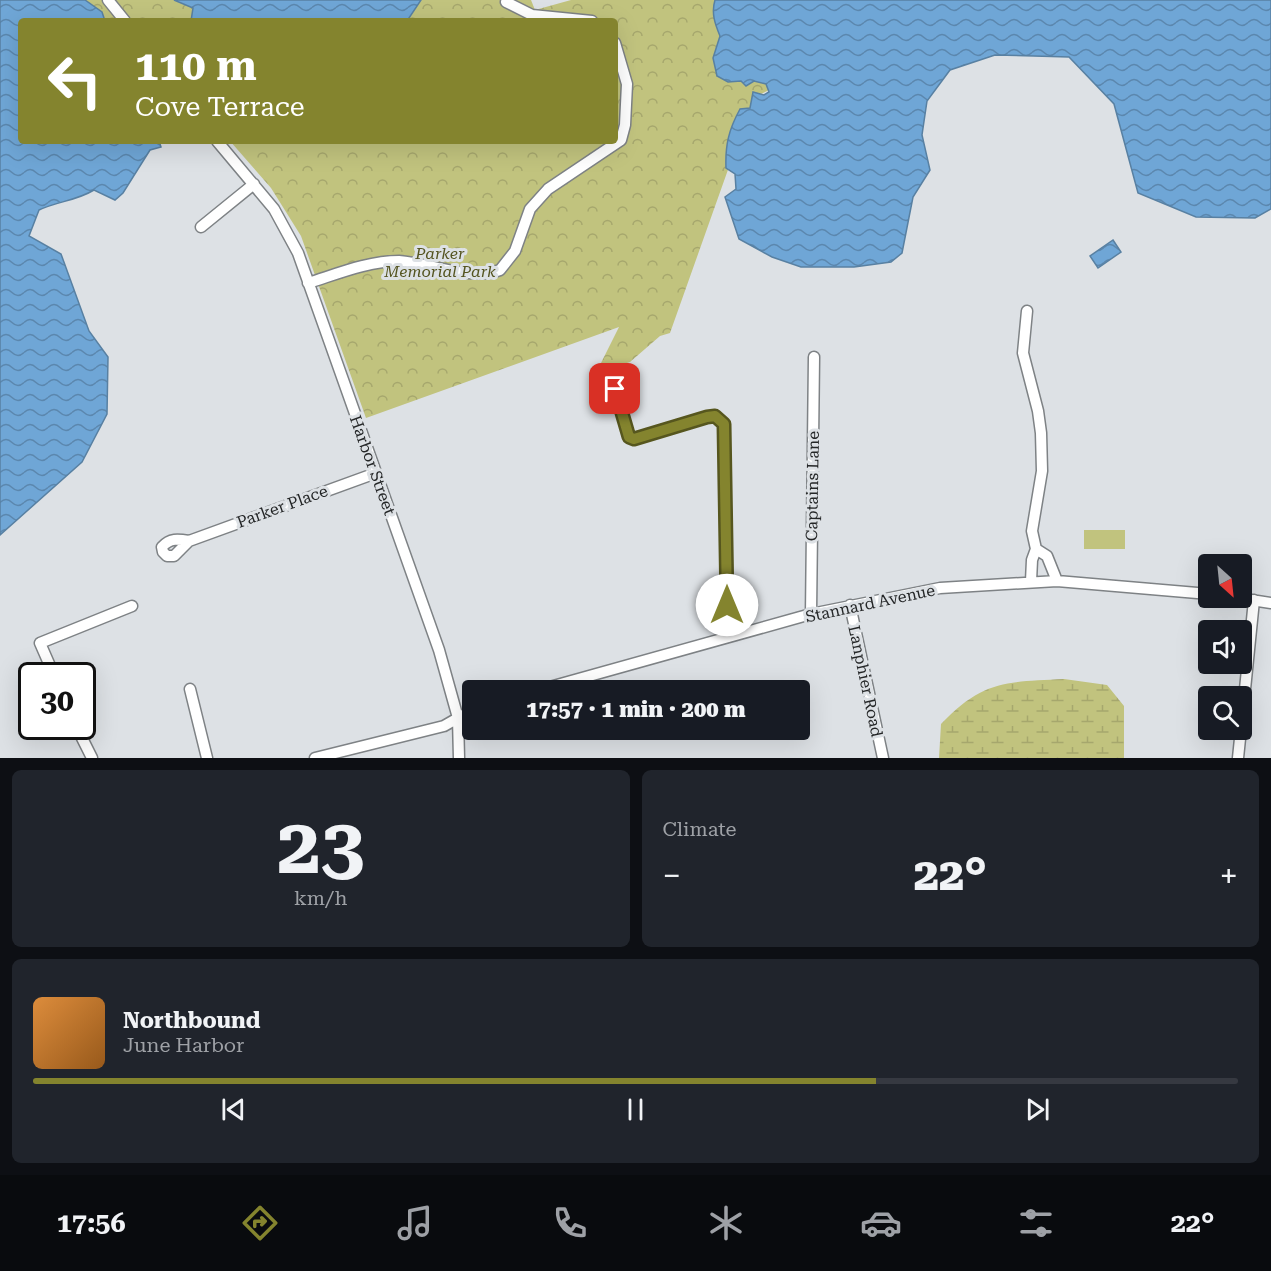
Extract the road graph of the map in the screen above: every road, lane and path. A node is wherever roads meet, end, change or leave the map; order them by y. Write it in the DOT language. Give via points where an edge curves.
graph roads {
  1 [pos="108,0"];
  2 [pos="506,2"];
  3 [pos="123,18"];
  4 [pos="562,18"];
  5 [pos="618,53"];
  6 [pos="618,142"];
  7 [pos="221,144"];
  8 [pos="615,144"];
  9 [pos="254,184"];
  10 [pos="201,227"];
  11 [pos="308,284"];
  12 [pos="1027,311"];
  13 [pos="814,357"];
  14 [pos="615,389"];
  15 [pos="376,473"];
  16 [pos="189,541"];
  17 [pos="1036,549"];
  18 [pos="1057,580"];
  19 [pos="1031,581"];
  20 [pos="1198,593"];
  21 [pos="1254,600"];
  22 [pos="1271,603"];
  23 [pos="850,605"];
  24 [pos="132,606"];
  25 [pos="811,614"];
  26 [pos="728,637"];
  27 [pos="48,662"];
  28 [pos="575,680"];
  29 [pos="1245,686"];
  30 [pos="190,689"];
  31 [pos="462,716"];
  32 [pos="458,718"];
  33 [pos="83,740"];
  34 [pos="1240,740"];
  35 [pos="92,758"];
  36 [pos="207,758"];
  37 [pos="315,758"];
  38 [pos="459,758"];
  39 [pos="883,758"];
  40 [pos="1238,758"];
  1 -- 3 [label="street"];
  2 -- 4 [label="street" via="532,15"];
  5 -- 6 [label="street" via="627,84 625,125"];
  7 -- 9 [label="street, Harbor Street"];
  8 -- 11 [label="street" via="548,189 530,209 515,251 500,270 480,273 397,261 352,268"];
  9 -- 10 [label="street"];
  9 -- 11 [label="street, Harbor Street" via="285,226"];
  11 -- 15 [label="street, Harbor Street"];
  12 -- 17 [label="street" via="1023,353 1041,433 1042,471 1032,531"];
  13 -- 25 [label="street, Captains Lane"];
  14 -- 26 [label="street" via="629,437 634,439 707,417 715,416 724,424"];
  15 -- 16 [label="street, Parker Place"];
  15 -- 32 [label="street, Harbor Street" via="433,633"];
  17 -- 18 [label="street" via="1047,556"];
  17 -- 19 [label="street"];
  18 -- 19 [label="street, Stannard Avenue"];
  18 -- 20 [label="street, Stannard Avenue"];
  19 -- 23 [label="street, Stannard Avenue" via="940,588"];
  21 -- 22 [label="street"];
  21 -- 29 [label="street"];
  23 -- 25 [label="street, Stannard Avenue"];
  23 -- 39 [label="street, Lanphier Road"];
  24 -- 27 [label="street" via="40,643"];
  25 -- 26 [label="street, Stannard Avenue"];
  26 -- 28 [label="street, Stannard Avenue"];
  30 -- 36 [label="street"];
  31 -- 32 [label="street"];
  32 -- 37 [label="street" via="444,726"];
  32 -- 38 [label="street, Harbor Street"];
  33 -- 35 [label="street"];
  34 -- 40 [label="street"];
}
